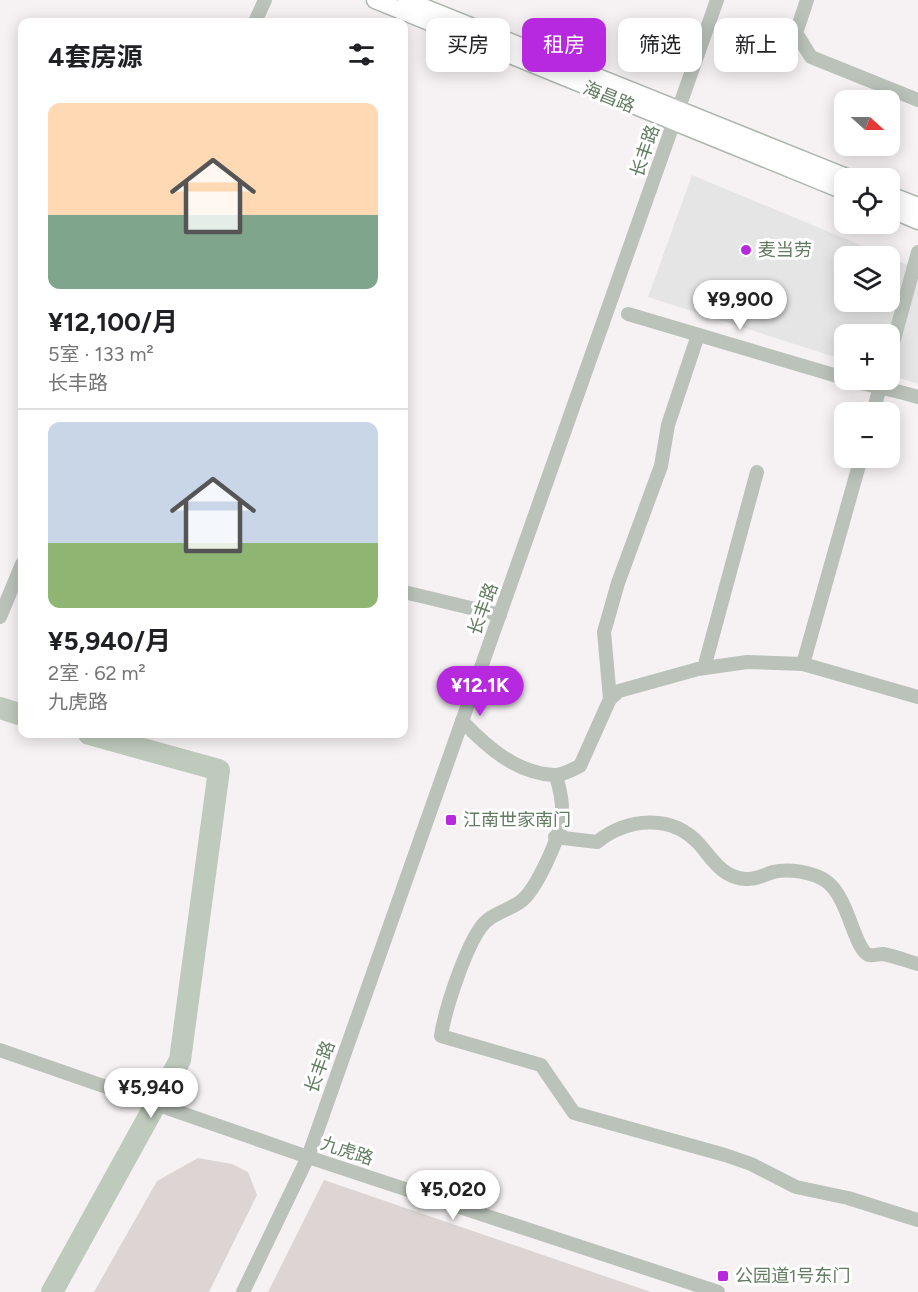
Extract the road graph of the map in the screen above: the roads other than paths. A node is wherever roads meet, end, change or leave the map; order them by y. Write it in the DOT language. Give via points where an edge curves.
graph roads {
  1 [pos="265,0"];
  2 [pos="375,0"];
  3 [pos="406,0"];
  4 [pos="717,0"];
  5 [pos="807,0"];
  6 [pos="257,18"];
  7 [pos="918,100"];
  8 [pos="676,117"];
  9 [pos="834,173"];
  10 [pos="834,187"];
  11 [pos="900,199"];
  12 [pos="918,206"];
  13 [pos="900,213"];
  14 [pos="918,221"];
  15 [pos="918,252"];
  16 [pos="627,314"];
  17 [pos="898,324"];
  18 [pos="698,335"];
  19 [pos="834,375"];
  20 [pos="900,390"];
  21 [pos="918,397"];
  22 [pos="858,468"];
  23 [pos="757,472"];
  24 [pos="18,574"];
  25 [pos="408,593"];
  26 [pos="500,615"];
  27 [pos="0,617"];
  28 [pos="803,664"];
  29 [pos="704,668"];
  30 [pos="918,698"];
  31 [pos="610,699"];
  32 [pos="462,721"];
  33 [pos="556,776"];
  34 [pos="555,837"];
  35 [pos="918,964"];
  36 [pos="0,1050"];
  37 [pos="308,1157"];
  38 [pos="918,1220"];
  39 [pos="243,1292"];
  40 [pos="718,1292"];
  1 -- 6 [label="street"];
  2 -- 8 [label="main road, 海昌路"];
  3 -- 8 [label="main road, 海昌路"];
  4 -- 8 [label="street, 长丰路"];
  5 -- 7 [label="street" via="796,33 811,57"];
  8 -- 9 [label="main road, 海昌路"];
  8 -- 10 [label="main road, 海昌路"];
  8 -- 26 [label="street, 长丰路"];
  11 -- 12 [label="main road"];
  13 -- 14 [label="main road"];
  15 -- 17 [label="street"];
  16 -- 18 [label="street"];
  18 -- 19 [label="street"];
  18 -- 31 [label="street" via="668,425 661,466 604,632"];
  20 -- 21 [label="street"];
  22 -- 28 [label="street"];
  23 -- 29 [label="street"];
  24 -- 27 [label="street"];
  25 -- 26 [label="street"];
  26 -- 32 [label="street, 长丰路"];
  28 -- 29 [label="street" via="747,662"];
  28 -- 30 [label="street"];
  29 -- 31 [label="street" via="619,691"];
  31 -- 33 [label="street" via="580,765"];
  32 -- 33 [label="street" via="487,746 512,763"];
  32 -- 37 [label="street, 长丰路"];
  33 -- 34 [label="street" via="563,804"];
  34 -- 35 [label="street" via="597,842 609,833 645,821 676,827 694,840 716,866 731,875 746,879 791,870 826,881 850,914 861,950"];
  34 -- 38 [label="street" via="532,890 481,927 457,979 441,1036 541,1065 574,1113 725,1155 796,1186"];
  36 -- 37 [label="street, 九虎路"];
  37 -- 39 [label="street, 长丰路"];
  37 -- 40 [label="street, 九虎路"];
}
